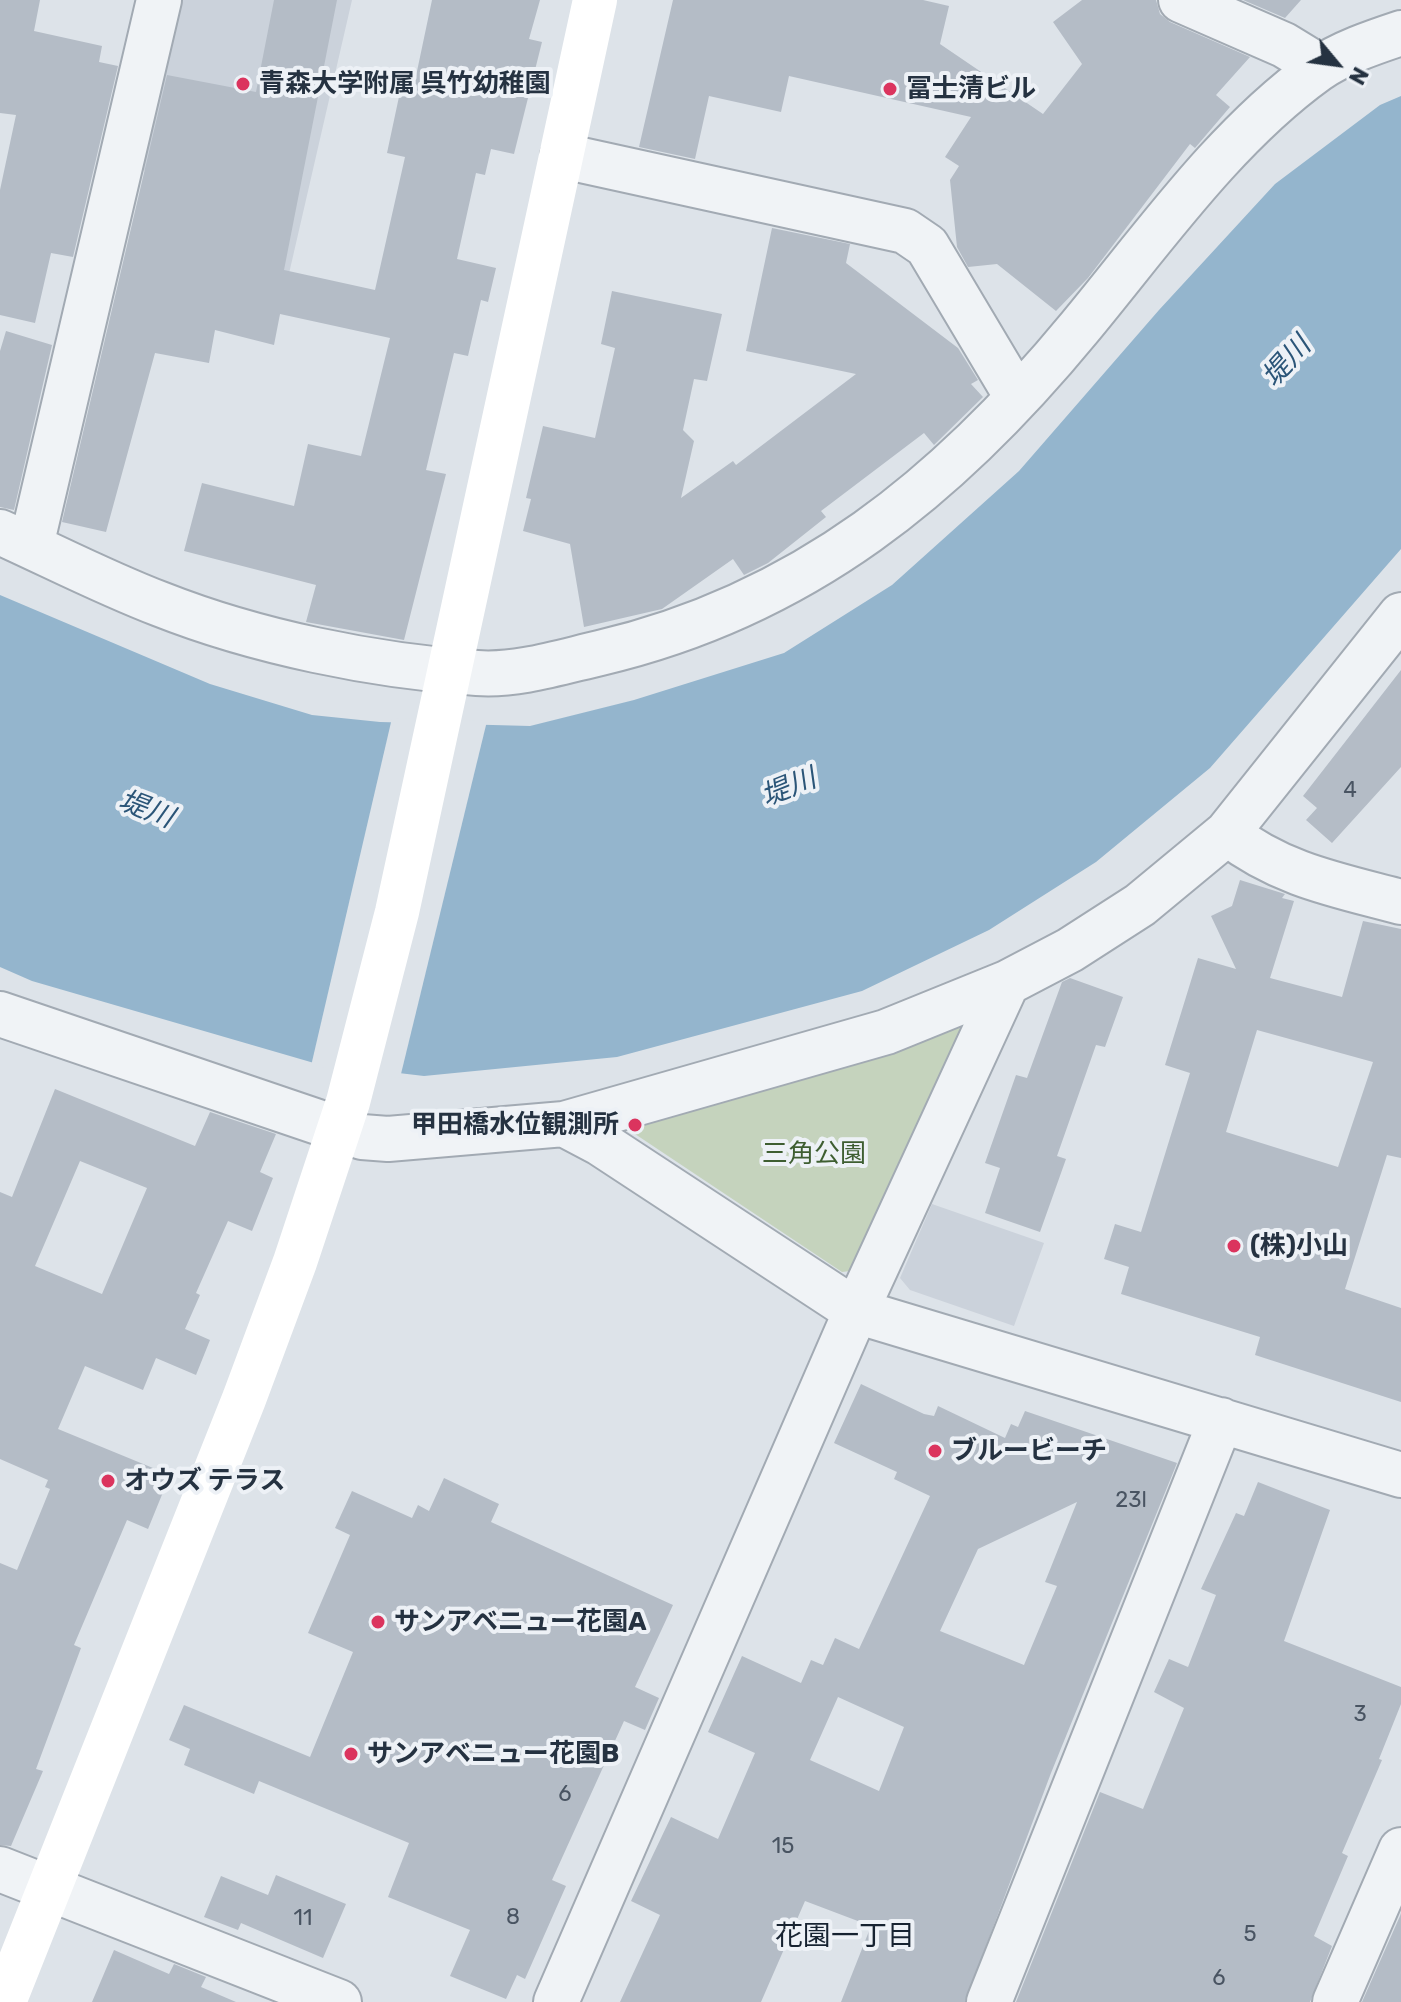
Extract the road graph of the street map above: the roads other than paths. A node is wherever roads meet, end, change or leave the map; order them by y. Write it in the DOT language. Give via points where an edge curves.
graph roads {
  1 [pos="159,0"];
  2 [pos="595,0"];
  3 [pos="1181,0"];
  4 [pos="1401,33"];
  5 [pos="1320,67"];
  6 [pos="563,156"];
  7 [pos="1017,397"];
  8 [pos="16,539"];
  9 [pos="1401,615"];
  10 [pos="447,679"];
  11 [pos="1227,833"];
  12 [pos="1401,902"];
  13 [pos="1007,983"];
  14 [pos="0,1014"];
  15 [pos="344,1116"];
  16 [pos="564,1124"];
  17 [pos="856,1311"];
  18 [pos="1221,1420"];
  19 [pos="1401,1475"];
  20 [pos="1401,1850"];
  21 [pos="0,1869"];
  22 [pos="48,1889"];
  23 [pos="292,1994"];
  24 [pos="4,2002"];
  25 [pos="339,2002"];
  26 [pos="556,2002"];
  27 [pos="989,2002"];
  28 [pos="1335,2002"];
  1 -- 8 [label="street"];
  2 -- 6 [label="street"];
  3 -- 5 [label="street" via="1284,45"];
  4 -- 5 [label="street"];
  5 -- 7 [label="street" via="1232,147"];
  6 -- 7 [label="street" via="917,237"];
  6 -- 10 [label="street"];
  7 -- 10 [label="street" via="879,527 780,589 644,643 523,670"];
  8 -- 10 [label="street" via="214,623"];
  9 -- 11 [label="street"];
  10 -- 15 [label="street" via="397,912"];
  11 -- 12 [label="street" via="1292,873"];
  11 -- 13 [label="street" via="1140,905"];
  13 -- 16 [label="street" via="886,1032"];
  13 -- 17 [label="street"];
  14 -- 15 [label="street"];
  15 -- 16 [label="street" via="388,1139"];
  15 -- 22 [label="street" via="244,1399"];
  16 -- 17 [label="street"];
  17 -- 18 [label="street"];
  17 -- 26 [label="street"];
  18 -- 19 [label="street"];
  18 -- 27 [label="street"];
  20 -- 28 [label="street"];
  21 -- 22 [label="street"];
  22 -- 23 [label="street"];
  22 -- 24 [label="street"];
  23 -- 25 [label="street"];
}
